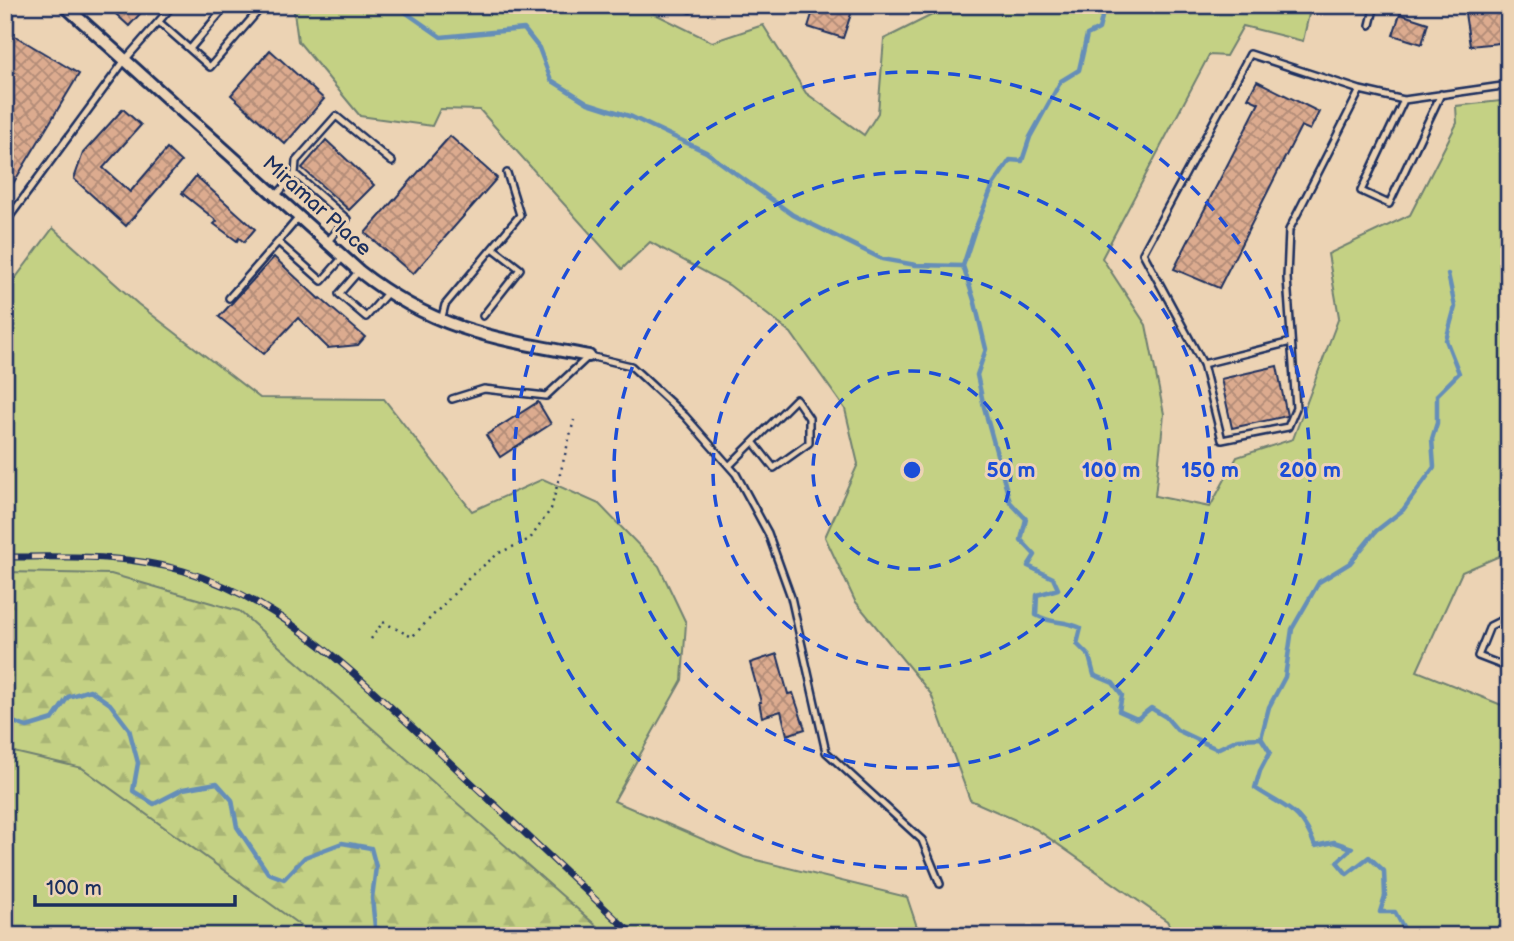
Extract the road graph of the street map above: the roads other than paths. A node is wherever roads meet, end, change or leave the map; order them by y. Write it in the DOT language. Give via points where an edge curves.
graph roads {
  1 [pos="64,5"];
  2 [pos="173,5"];
  3 [pos="227,5"];
  4 [pos="254,5"];
  5 [pos="1375,5"];
  6 [pos="159,22"];
  7 [pos="1370,25"];
  8 [pos="190,49"];
  9 [pos="125,60"];
  10 [pos="1509,85"];
  11 [pos="1360,90"];
  12 [pos="1441,94"];
  13 [pos="1405,100"];
  14 [pos="392,162"];
  15 [pos="507,173"];
  16 [pos="295,174"];
  17 [pos="277,195"];
  18 [pos="300,216"];
  19 [pos="5,223"];
  20 [pos="328,241"];
  21 [pos="278,242"];
  22 [pos="492,248"];
  23 [pos="344,256"];
  24 [pos="359,271"];
  25 [pos="387,292"];
  26 [pos="229,298"];
  27 [pos="483,316"];
  28 [pos="441,321"];
  29 [pos="1291,342"];
  30 [pos="589,356"];
  31 [pos="1203,364"];
  32 [pos="452,399"];
  33 [pos="754,443"];
  34 [pos="729,466"];
  35 [pos="1509,623"];
  36 [pos="1509,668"];
  37 [pos="940,884"];
  1 -- 9 [label="street, Miramar Place"];
  2 -- 6 [label="lane"];
  3 -- 8 [label="lane"];
  4 -- 8 [label="lane" via="260,10 210,67"];
  5 -- 7 [label="lane"];
  6 -- 8 [label="lane"];
  6 -- 9 [label="lane"];
  9 -- 17 [label="street, Miramar Place"];
  9 -- 19 [label="lane"];
  10 -- 12 [label="lane"];
  11 -- 13 [label="lane"];
  11 -- 29 [label="lane" via="1289,230"];
  11 -- 31 [label="lane" via="1250,54 1143,253"];
  12 -- 13 [label="lane"];
  12 -- 13 [label="lane" via="1389,204 1361,191"];
  14 -- 16 [label="lane" via="336,116 296,161"];
  15 -- 22 [label="lane" via="520,215"];
  16 -- 17 [label="lane"];
  16 -- 20 [label="lane" via="347,219"];
  17 -- 18 [label="street, Miramar Place"];
  18 -- 20 [label="street, Miramar Place"];
  18 -- 21 [label="lane"];
  20 -- 23 [label="street, Miramar Place"];
  21 -- 23 [label="lane" via="322,281"];
  21 -- 26 [label="lane"];
  22 -- 27 [label="lane" via="520,269"];
  22 -- 28 [label="lane" via="445,305"];
  23 -- 24 [label="street, Miramar Place"];
  24 -- 25 [label="street, Miramar Place"];
  24 -- 25 [label="lane" via="339,294 366,317"];
  25 -- 28 [label="street, Miramar Place"];
  28 -- 30 [label="street, Miramar Place" via="499,340"];
  29 -- 31 [label="lane"];
  29 -- 31 [label="lane" via="1296,408 1288,427 1222,440"];
  30 -- 32 [label="lane" via="546,397 484,388"];
  30 -- 34 [label="lane" via="631,366 685,416"];
  33 -- 33 [label="lane" via="771,425 796,399 809,418 809,443 774,468"];
  33 -- 34 [label="lane"];
  34 -- 37 [label="lane" via="768,533 791,597 826,752 922,840"];
  35 -- 36 [label="lane" via="1502,620 1490,626 1478,656"];
}
